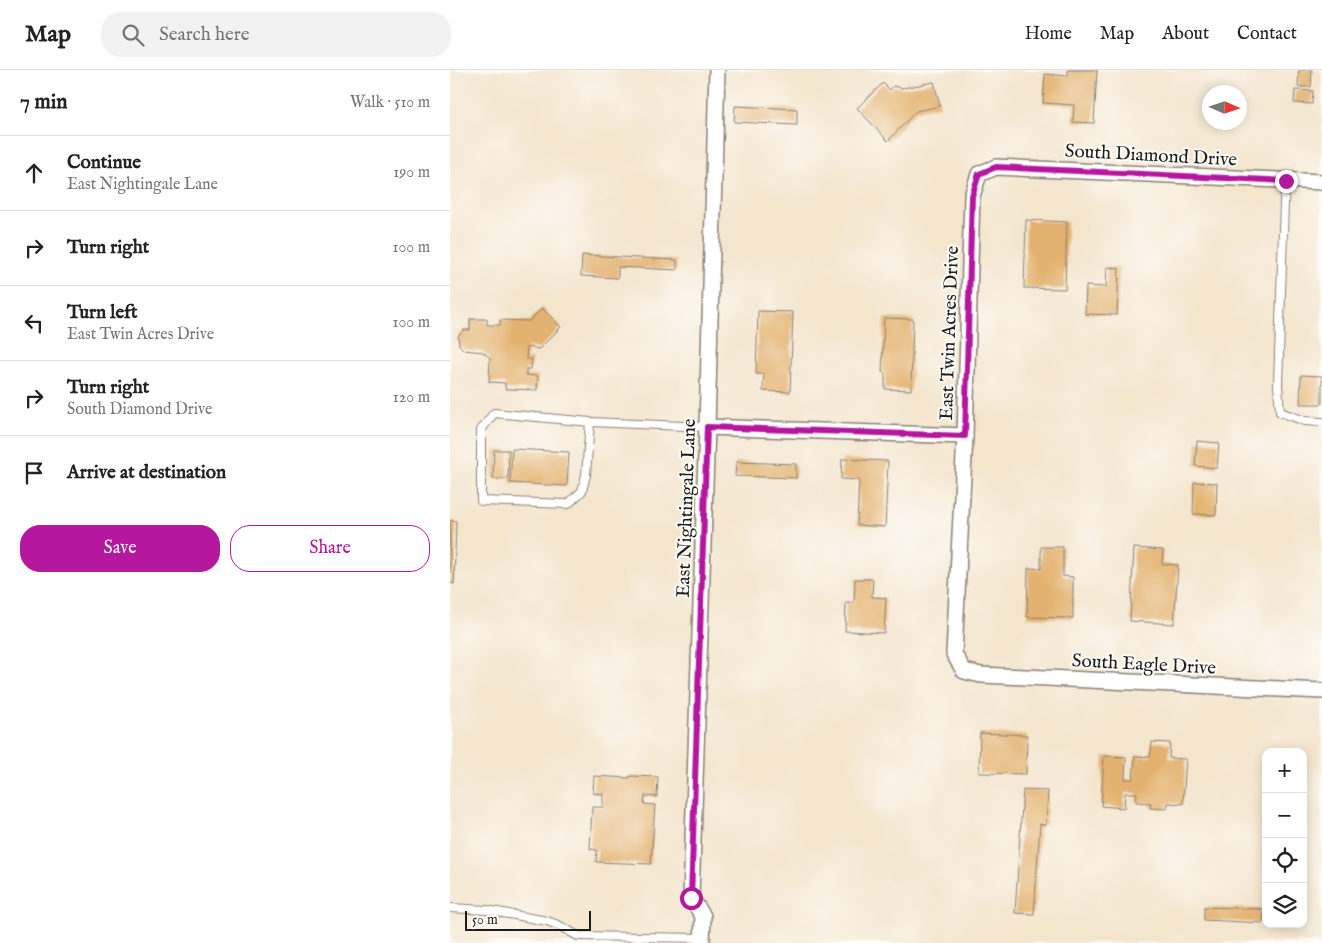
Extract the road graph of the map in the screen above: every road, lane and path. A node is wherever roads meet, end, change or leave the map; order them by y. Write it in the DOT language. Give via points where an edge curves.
graph roads {
  1 [pos="717,70"];
  2 [pos="979,174"];
  3 [pos="1286,181"];
  4 [pos="1322,182"];
  5 [pos="590,422"];
  6 [pos="1322,422"];
  7 [pos="707,427"];
  8 [pos="965,436"];
  9 [pos="964,671"];
  10 [pos="1322,691"];
  11 [pos="450,908"];
  12 [pos="578,936"];
  13 [pos="702,940"];
  14 [pos="572,943"];
  1 -- 7 [label="street, East Nightingale Lane"];
  2 -- 3 [label="street, South Diamond Drive" via="996,167"];
  2 -- 8 [label="street, East Twin Acres Drive" via="972,196"];
  3 -- 4 [label="street, South Diamond Drive"];
  3 -- 6 [label="lane" via="1278,385 1280,412 1305,421"];
  5 -- 5 [label="lane" via="494,413 481,430 482,501 568,504 582,491"];
  5 -- 7 [label="lane"];
  7 -- 8 [label="street"];
  7 -- 13 [label="street, East Nightingale Lane" via="691,898 703,916"];
  8 -- 9 [label="street, East Twin Acres Drive" via="954,654"];
  9 -- 10 [label="street, South Eagle Drive" via="981,675"];
  11 -- 12 [label="lane" via="487,910 547,921"];
  12 -- 13 [label="lane"];
  12 -- 14 [label="lane"];
}
